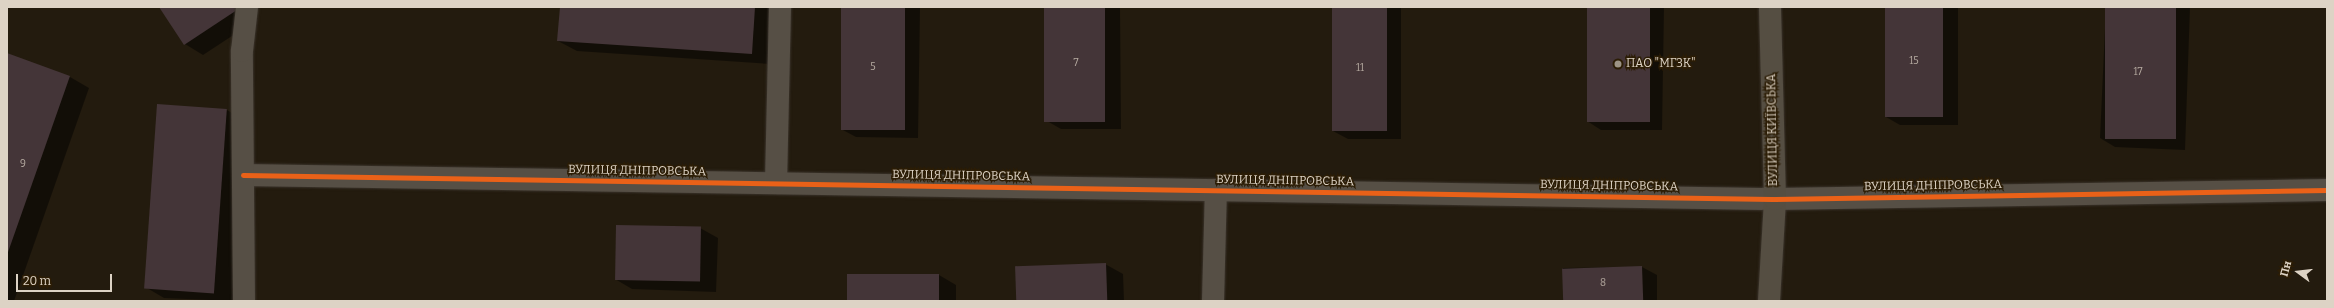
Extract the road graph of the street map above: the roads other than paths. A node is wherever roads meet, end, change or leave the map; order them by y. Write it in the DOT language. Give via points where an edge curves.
graph roads {
  1 [pos="247,7"];
  2 [pos="780,7"];
  3 [pos="1770,7"];
  4 [pos="243,175"];
  5 [pos="776,183"];
  6 [pos="1216,190"];
  7 [pos="2327,190"];
  8 [pos="1775,199"];
  9 [pos="244,301"];
  10 [pos="1213,301"];
  11 [pos="1769,301"];
  1 -- 4 [label="street" via="242,51"];
  2 -- 5 [label="street"];
  3 -- 8 [label="main road, ВУЛИЦЯ КИЇВСЬКА"];
  4 -- 5 [label="street, ВУЛИЦЯ ДНІПРОВСЬКА"];
  4 -- 9 [label="street"];
  5 -- 6 [label="street, ВУЛИЦЯ ДНІПРОВСЬКА"];
  6 -- 8 [label="street, ВУЛИЦЯ ДНІПРОВСЬКА"];
  6 -- 10 [label="street"];
  7 -- 8 [label="street, ВУЛИЦЯ ДНІПРОВСЬКА"];
  8 -- 11 [label="main road, ВУЛИЦЯ КИЇВСЬКА"];
}
